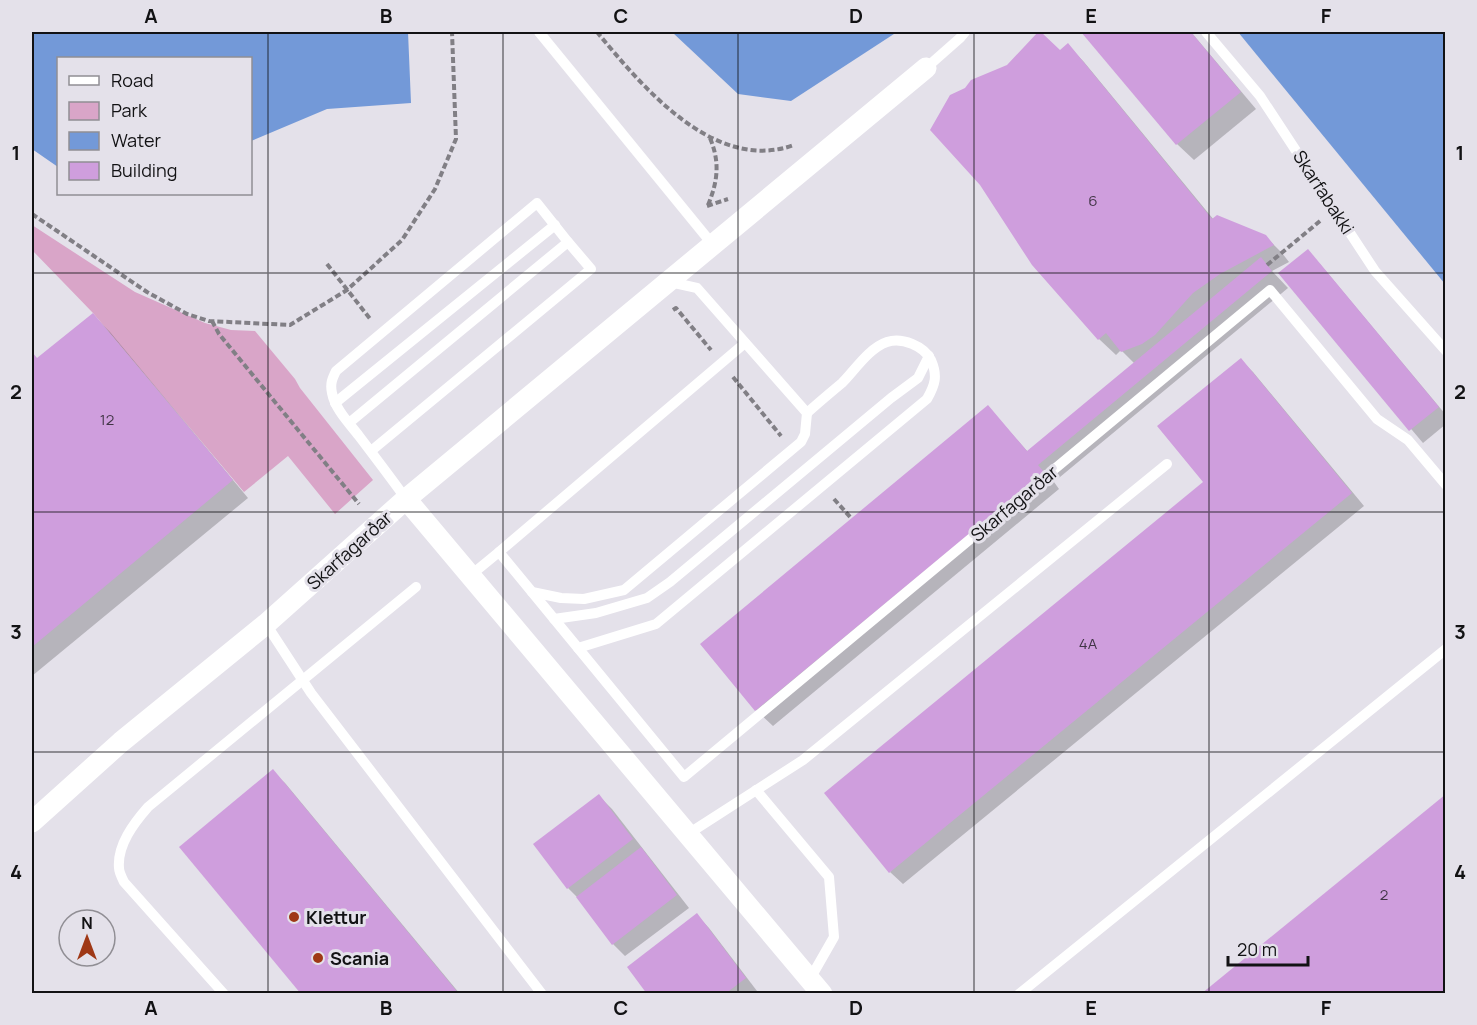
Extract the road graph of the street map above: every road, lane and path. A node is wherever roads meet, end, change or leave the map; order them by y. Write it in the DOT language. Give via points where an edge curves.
graph roads {
  1 [pos="452,32"];
  2 [pos="539,32"];
  3 [pos="597,32"];
  4 [pos="965,32"];
  5 [pos="1206,32"];
  6 [pos="926,68"];
  7 [pos="709,137"];
  8 [pos="800,142"];
  9 [pos="707,206"];
  10 [pos="1335,209"];
  11 [pos="32,214"];
  12 [pos="555,225"];
  13 [pos="568,242"];
  14 [pos="713,245"];
  15 [pos="327,264"];
  16 [pos="1267,265"];
  17 [pos="670,282"];
  18 [pos="347,290"];
  19 [pos="667,315"];
  20 [pos="211,321"];
  21 [pos="381,334"];
  22 [pos="745,343"];
  23 [pos="1446,351"];
  24 [pos="929,356"];
  25 [pos="721,363"];
  26 [pos="335,403"];
  27 [pos="807,413"];
  28 [pos="349,423"];
  29 [pos="793,450"];
  30 [pos="371,451"];
  31 [pos="1167,464"];
  32 [pos="822,485"];
  33 [pos="1446,485"];
  34 [pos="406,499"];
  35 [pos="359,504"];
  36 [pos="851,518"];
  37 [pos="499,552"];
  38 [pos="471,575"];
  39 [pos="416,587"];
  40 [pos="532,592"];
  41 [pos="554,619"];
  42 [pos="266,624"];
  43 [pos="578,648"];
  44 [pos="1446,649"];
  45 [pos="303,681"];
  46 [pos="756,790"];
  47 [pos="32,822"];
  48 [pos="688,834"];
  49 [pos="816,986"];
  50 [pos="224,993"];
  51 [pos="542,993"];
  52 [pos="1019,993"];
  1 -- 18 [label="path" via="456,139 435,189 402,240"];
  2 -- 14 [label="lane"];
  3 -- 7 [label="path" via="628,70 667,107"];
  4 -- 6 [label="lane"];
  5 -- 10 [label="lane, Skarfabakki" via="1260,96"];
  6 -- 14 [label="street, Skarfagarðar"];
  7 -- 8 [label="path" via="758,150 785,148"];
  7 -- 9 [label="path" via="717,164 716,186"];
  10 -- 16 [label="path"];
  10 -- 23 [label="lane, Skarfabakki" via="1375,271"];
  11 -- 20 [label="path" via="147,292 188,314"];
  12 -- 13 [label="lane"];
  12 -- 21 [label="lane" via="537,203"];
  12 -- 26 [label="lane"];
  13 -- 28 [label="lane"];
  13 -- 30 [label="lane" via="591,269"];
  14 -- 17 [label="street, Skarfagarðar"];
  15 -- 18 [label="path"];
  17 -- 22 [label="lane" via="697,288"];
  17 -- 34 [label="street, Skarfagarðar"];
  18 -- 20 [label="path" via="290,325"];
  18 -- 21 [label="path"];
  19 -- 25 [label="path" via="676,308"];
  20 -- 35 [label="path"];
  21 -- 26 [label="lane" via="336,371 331,382"];
  22 -- 25 [label="lane"];
  22 -- 27 [label="lane"];
  24 -- 27 [label="lane" via="916,345 887,342"];
  24 -- 32 [label="lane" via="935,370 935,385 927,399"];
  24 -- 41 [label="lane" via="918,378 670,582 647,598 596,613"];
  25 -- 29 [label="path"];
  25 -- 37 [label="lane"];
  26 -- 28 [label="lane"];
  27 -- 29 [label="lane" via="805,434"];
  28 -- 30 [label="lane"];
  29 -- 40 [label="lane" via="624,590 584,599"];
  30 -- 34 [label="lane"];
  31 -- 46 [label="lane" via="803,760"];
  32 -- 36 [label="path"];
  32 -- 43 [label="lane" via="656,624"];
  33 -- 43 [label="lane, Skarfagarðar" via="1408,440 1377,419 1269,290 684,777"];
  34 -- 38 [label="street"];
  34 -- 42 [label="street, Skarfagarðar"];
  37 -- 38 [label="lane"];
  37 -- 40 [label="lane, Skarfagarðar"];
  38 -- 48 [label="street"];
  39 -- 45 [label="lane"];
  40 -- 41 [label="lane, Skarfagarðar"];
  41 -- 43 [label="lane, Skarfagarðar"];
  42 -- 45 [label="lane"];
  42 -- 47 [label="street, Skarfagarðar" via="121,742"];
  44 -- 52 [label="lane"];
  45 -- 50 [label="lane" via="148,807 126,837 120,855 124,882"];
  45 -- 51 [label="lane"];
  46 -- 48 [label="lane"];
  46 -- 49 [label="lane" via="829,878 834,937"];
  48 -- 49 [label="street"];
}
